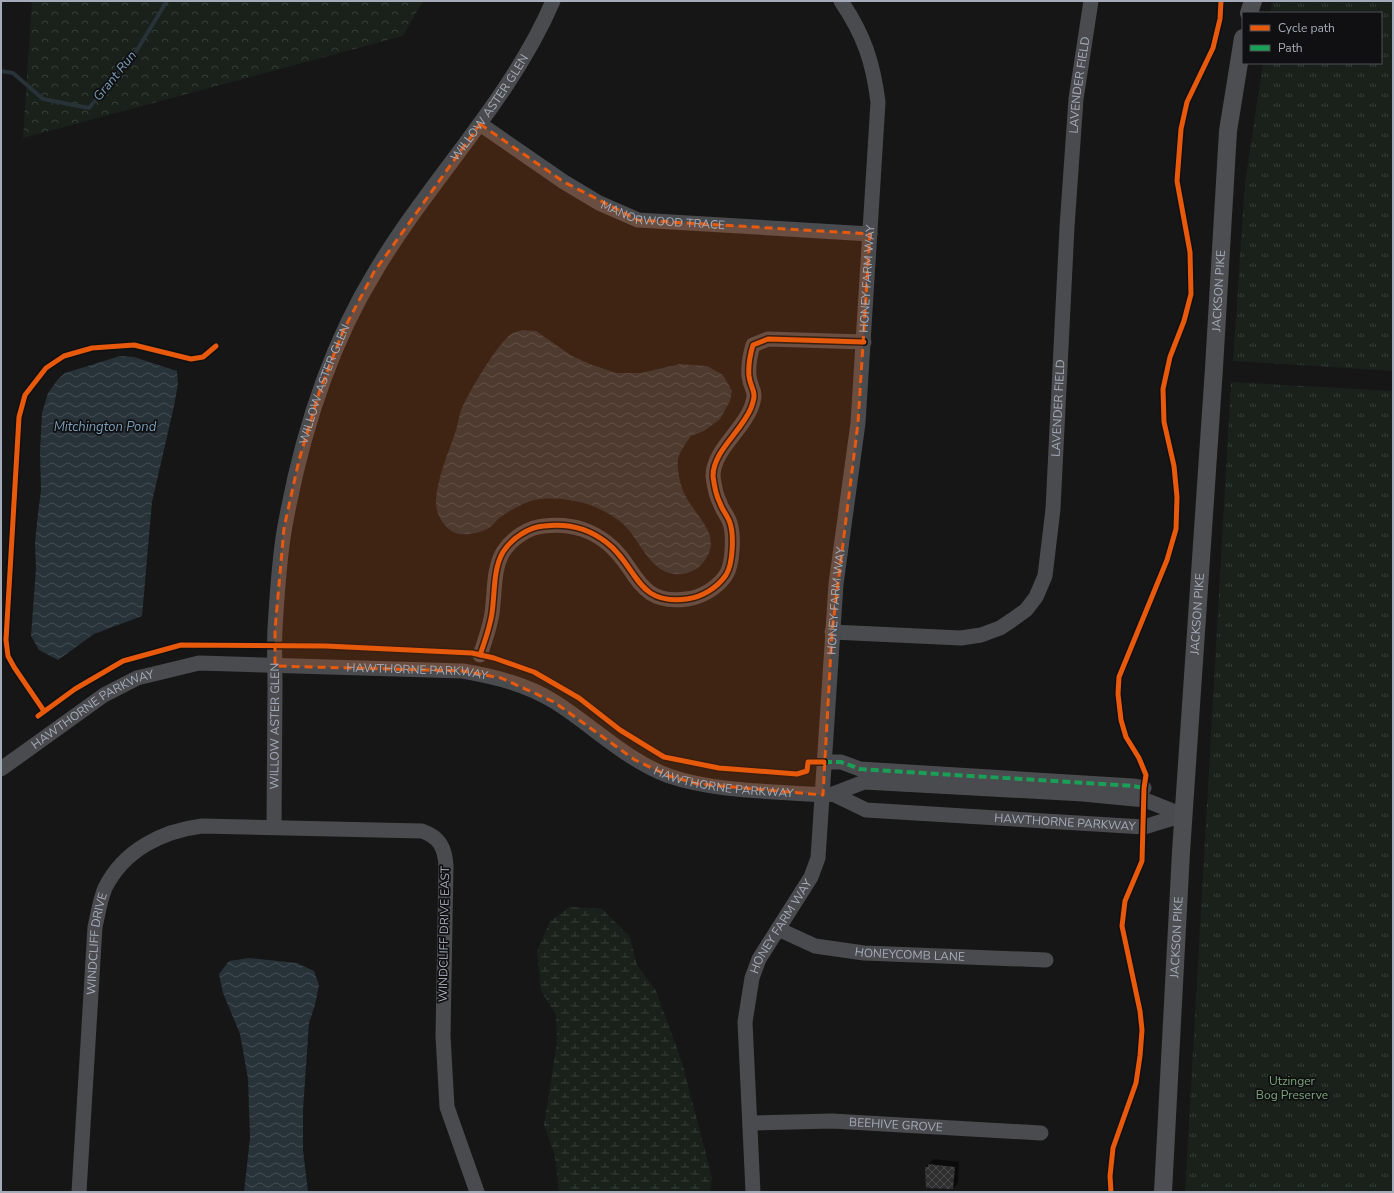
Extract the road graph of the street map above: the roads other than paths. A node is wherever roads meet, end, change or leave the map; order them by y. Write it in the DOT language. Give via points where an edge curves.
graph roads {
  1 [pos="553,1"];
  2 [pos="841,1"];
  3 [pos="1090,1"];
  4 [pos="1253,1"];
  5 [pos="1249,12"];
  6 [pos="1242,44"];
  7 [pos="480,124"];
  8 [pos="870,234"];
  9 [pos="864,342"];
  10 [pos="832,632"];
  11 [pos="480,655"];
  12 [pos="275,666"];
  13 [pos="824,762"];
  14 [pos="1,769"];
  15 [pos="1144,788"];
  16 [pos="828,794"];
  17 [pos="1183,815"];
  18 [pos="274,827"];
  19 [pos="778,929"];
  20 [pos="1046,960"];
  21 [pos="750,1123"];
  22 [pos="1041,1133"];
  23 [pos="79,1192"];
  24 [pos="477,1192"];
  25 [pos="752,1192"];
  26 [pos="1163,1192"];
  1 -- 7 [label="street, WILLOW ASTER GLEN" via="521,61"];
  2 -- 8 [label="street, HONEY FARM WAY" via="858,26 875,77 878,102"];
  3 -- 10 [label="street, LAVENDER FIELD" via="1076,99 1053,509 1045,576 1036,597 1026,610 1000,628 982,635 961,638"];
  4 -- 5 [label="main road"];
  6 -- 17 [label="main road, JACKSON PIKE" via="1228,131"];
  7 -- 8 [label="street, MANORWOOD TRACE" via="564,182 599,203 638,220"];
  7 -- 12 [label="street, WILLOW ASTER GLEN" via="374,272 344,331 319,393 299,460 284,528 275,630"];
  8 -- 9 [label="street, HONEY FARM WAY"];
  9 -- 10 [label="street, HONEY FARM WAY" via="858,422"];
  9 -- 11 [label="street" via="768,339 753,345 749,377 755,394 752,404 740,429 721,452 713,475 719,502 730,523 732,549 726,574 713,589 694,598 672,601 654,595 640,585 607,542 583,528 560,524 536,527 516,538 503,552 496,575 492,615"];
  10 -- 13 [label="street, HONEY FARM WAY"];
  12 -- 14 [label="street, HAWTHORNE PARKWAY" via="199,663 137,678 104,695"];
  12 -- 16 [label="street, HAWTHORNE PARKWAY" via="463,671 501,678 528,688 554,702 635,760 669,776 698,784"];
  12 -- 18 [label="street, WILLOW ASTER GLEN"];
  13 -- 15 [label="street" via="841,762 860,769"];
  13 -- 16 [label="street, HONEY FARM WAY"];
  16 -- 17 [label="street, HAWTHORNE PARKWAY" via="864,782 1075,794 1144,800"];
  16 -- 17 [label="street, HAWTHORNE PARKWAY" via="866,810 1144,827"];
  16 -- 19 [label="street, HONEY FARM WAY" via="818,858 811,877"];
  17 -- 26 [label="main road, JACKSON PIKE"];
  18 -- 23 [label="street, WINDCLIFF DRIVE" via="202,826 173,831 135,852 105,889 95,927"];
  18 -- 24 [label="street, WINDCLIFF DRIVE EAST" via="422,831 430,834 443,846 446,866 443,1036 447,1107"];
  19 -- 20 [label="street, HONEYCOMB LANE" via="815,946 864,952"];
  19 -- 21 [label="street, HONEY FARM WAY" via="759,959 752,978 746,1015"];
  21 -- 22 [label="street, BEEHIVE GROVE" via="832,1120"];
  21 -- 25 [label="street, HONEY FARM WAY"];
}
